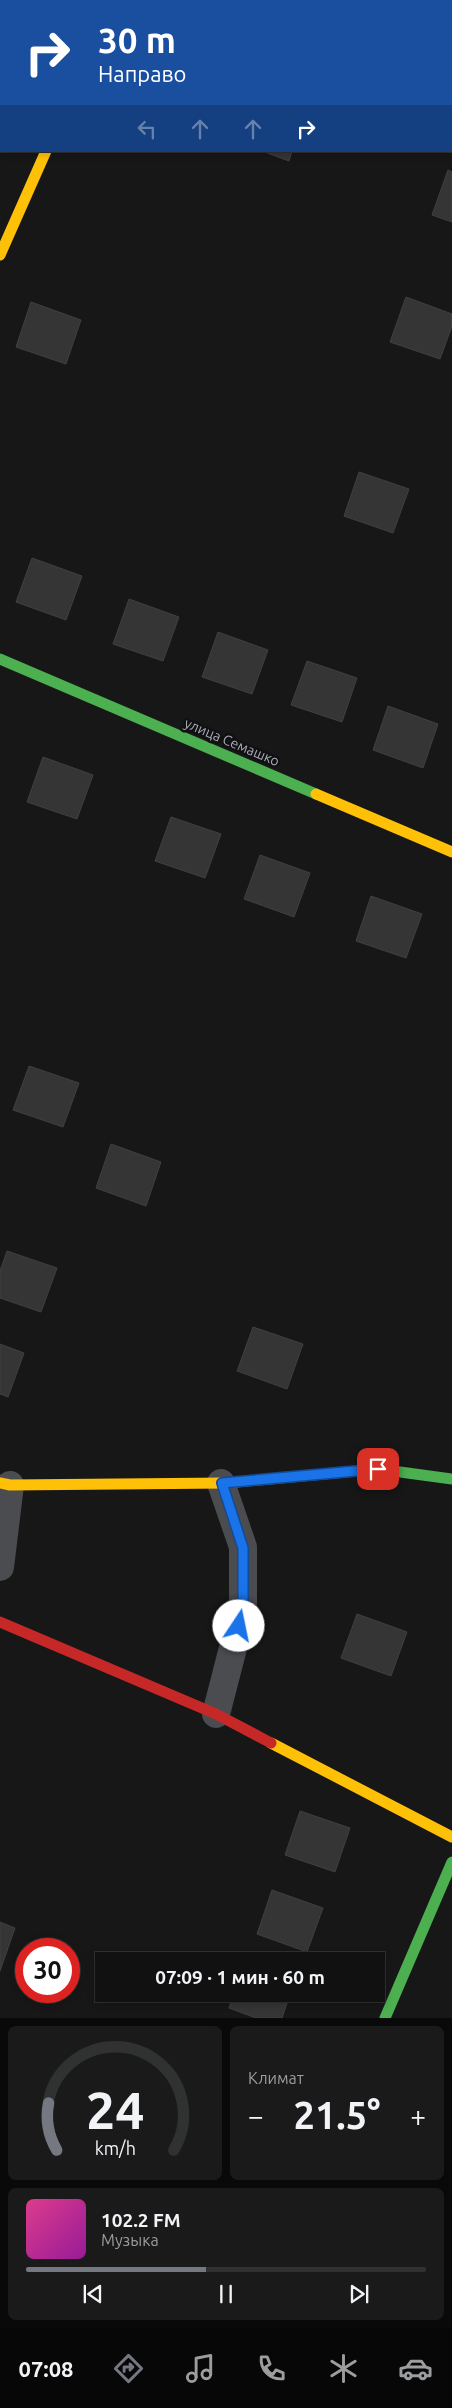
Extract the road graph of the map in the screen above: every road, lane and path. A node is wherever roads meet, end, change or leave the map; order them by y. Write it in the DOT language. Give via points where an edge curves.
graph roads {
  1 [pos="46,152"];
  2 [pos="0,254"];
  3 [pos="0,659"];
  4 [pos="452,852"];
  5 [pos="452,1479"];
  6 [pos="222,1483"];
  7 [pos="5,1484"];
  8 [pos="0,1567"];
  9 [pos="0,1622"];
  10 [pos="216,1714"];
  11 [pos="452,1837"];
  12 [pos="452,1862"];
  13 [pos="385,2018"];
  1 -- 2 [label="street"];
  3 -- 4 [label="street, улица Семашко"];
  5 -- 6 [label="street" via="378,1469"];
  6 -- 7 [label="street"];
  6 -- 10 [label="street" via="243,1548 243,1609"];
  7 -- 8 [label="street"];
  9 -- 10 [label="street"];
  10 -- 11 [label="street"];
  12 -- 13 [label="street"];
}
